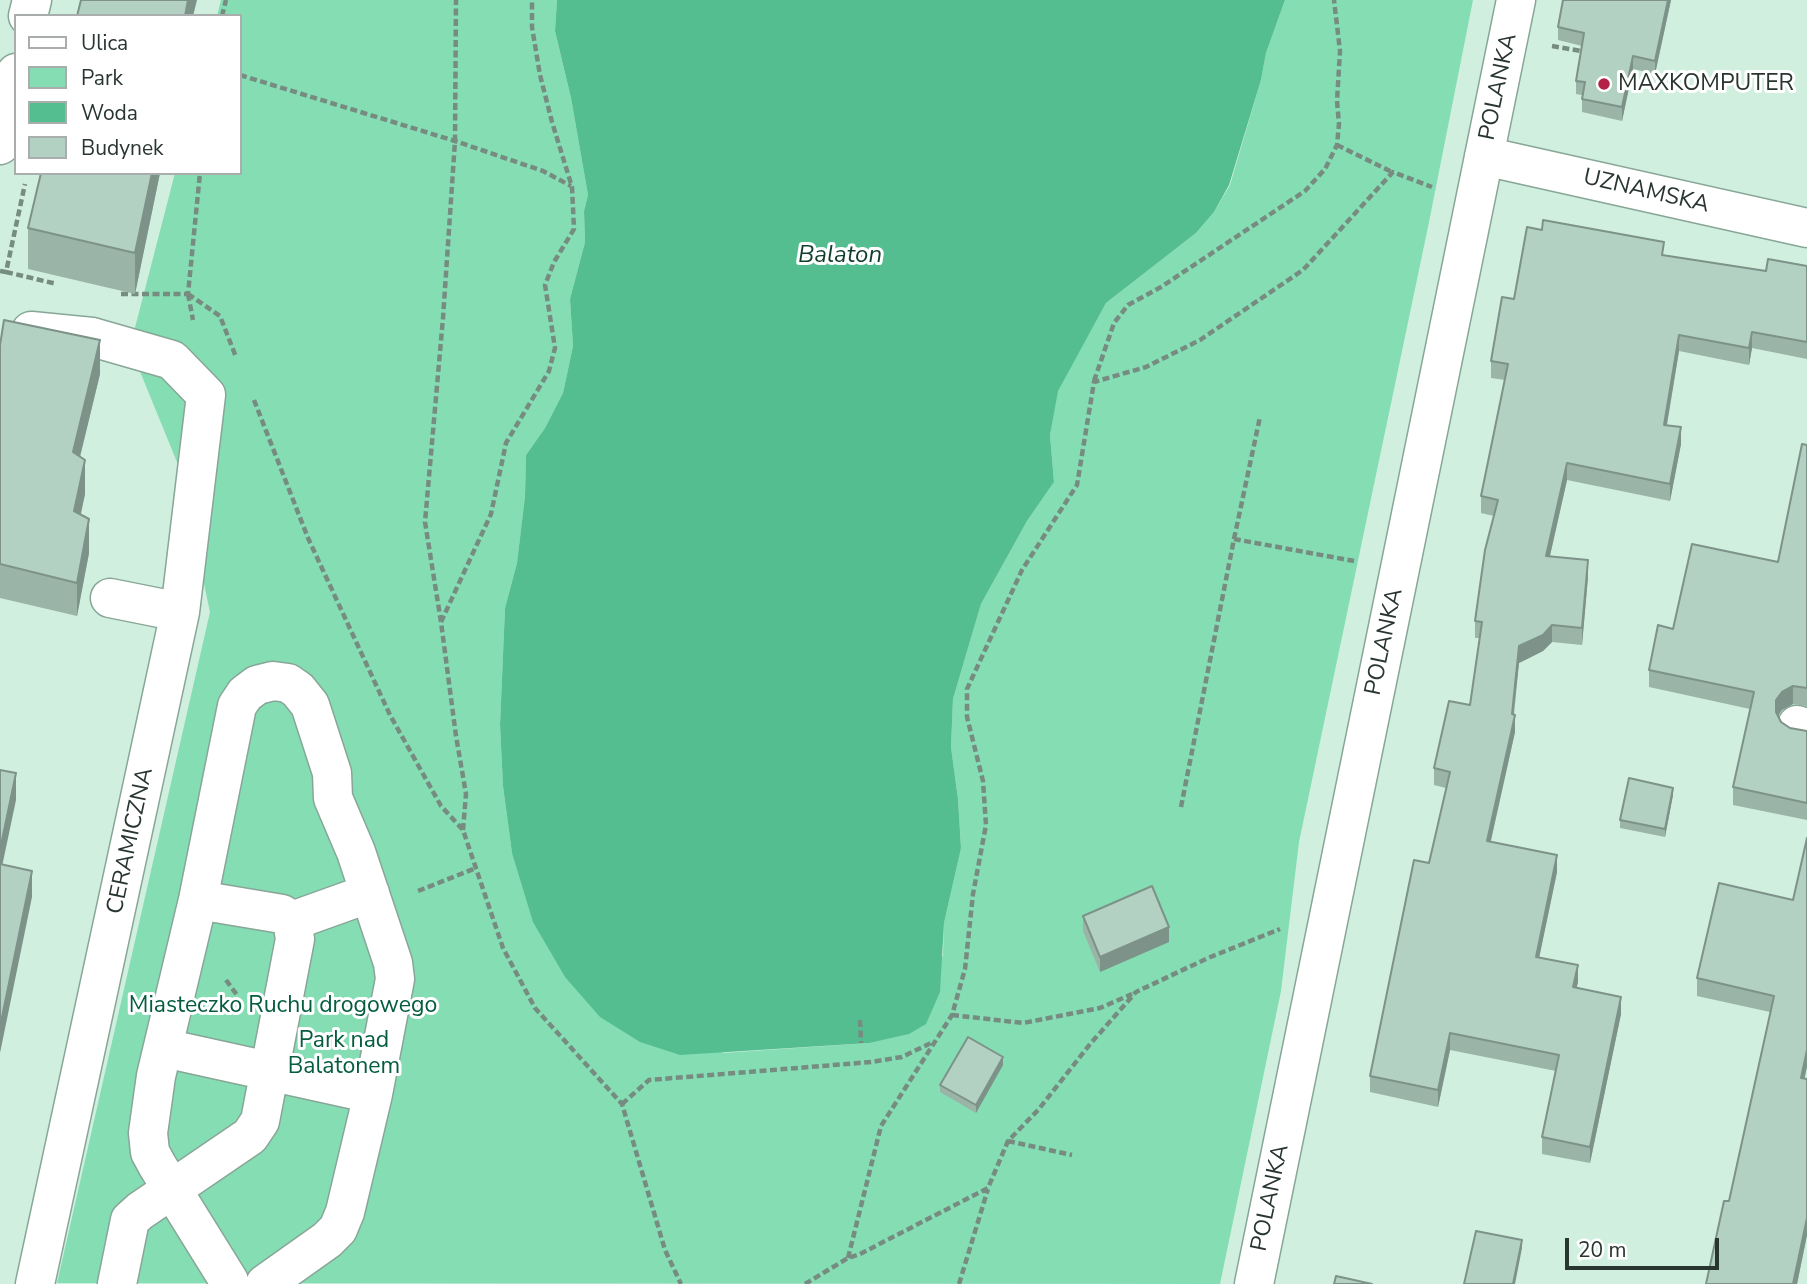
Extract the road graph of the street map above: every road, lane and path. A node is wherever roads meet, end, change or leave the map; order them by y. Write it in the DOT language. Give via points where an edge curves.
graph roads {
  1 [pos="456,0"];
  2 [pos="532,0"];
  3 [pos="1334,0"];
  4 [pos="1516,0"];
  5 [pos="1548,45"];
  6 [pos="1581,51"];
  7 [pos="242,76"];
  8 [pos="14,83"];
  9 [pos="455,141"];
  10 [pos="0,145"];
  11 [pos="1337,145"];
  12 [pos="1484,156"];
  13 [pos="1393,172"];
  14 [pos="27,175"];
  15 [pos="200,175"];
  16 [pos="572,187"];
  17 [pos="1475,199"];
  18 [pos="1807,228"];
  19 [pos="3,272"];
  20 [pos="67,286"];
  21 [pos="118,294"];
  22 [pos="188,294"];
  23 [pos="31,331"];
  24 [pos="239,363"];
  25 [pos="1094,382"];
  26 [pos="253,399"];
  27 [pos="1260,417"];
  28 [pos="1234,539"];
  29 [pos="1358,562"];
  30 [pos="110,598"];
  31 [pos="180,612"];
  32 [pos="441,622"];
  33 [pos="1181,807"];
  34 [pos="463,830"];
  35 [pos="370,893"];
  36 [pos="198,900"];
  37 [pos="1328,918"];
  38 [pos="292,921"];
  39 [pos="186,952"];
  40 [pos="1136,992"];
  41 [pos="952,1015"];
  42 [pos="281,1016"];
  43 [pos="860,1020"];
  44 [pos="936,1040"];
  45 [pos="861,1043"];
  46 [pos="164,1048"];
  47 [pos="271,1072"];
  48 [pos="373,1094"];
  49 [pos="622,1104"];
  50 [pos="1007,1141"];
  51 [pos="1072,1155"];
  52 [pos="173,1188"];
  53 [pos="988,1188"];
  54 [pos="848,1258"];
  55 [pos="815,1282"];
  56 [pos="245,1283"];
  57 [pos="35,1284"];
  58 [pos="117,1284"];
  59 [pos="681,1284"];
  60 [pos="804,1284"];
  61 [pos="959,1284"];
  62 [pos="1254,1284"];
  1 -- 9 [label="path"];
  2 -- 16 [label="path" via="540,75"];
  3 -- 11 [label="path" via="1340,51"];
  4 -- 12 [label="street, POLANKA"];
  5 -- 6 [label="path"];
  7 -- 9 [label="path"];
  8 -- 10 [label="street"];
  9 -- 16 [label="path" via="543,171"];
  9 -- 32 [label="path" via="425,522"];
  11 -- 13 [label="path"];
  11 -- 25 [label="path" via="1325,169 1305,191 1128,305 1114,323"];
  12 -- 17 [label="street, POLANKA"];
  12 -- 18 [label="street, UZNAMSKA"];
  13 -- 17 [label="path"];
  13 -- 25 [label="path" via="1303,270 1200,340 1146,367"];
  14 -- 19 [label="path"];
  15 -- 22 [label="path"];
  16 -- 32 [label="path" via="574,229 545,285 555,348 549,371 506,443 491,514"];
  17 -- 37 [label="street, POLANKA"];
  19 -- 20 [label="path"];
  21 -- 22 [label="path"];
  22 -- 24 [label="path" via="220,316"];
  23 -- 31 [label="street, CERAMICZNA" via="92,337 172,360 206,395"];
  25 -- 41 [label="path" via="1077,485 1022,570 967,689 967,717 983,781 986,825 965,969"];
  26 -- 34 [label="path" via="308,538 390,715 440,806"];
  27 -- 28 [label="path"];
  28 -- 29 [label="path"];
  28 -- 33 [label="path"];
  30 -- 31 [label="street"];
  31 -- 57 [label="street, CERAMICZNA"];
  32 -- 34 [label="path" via="466,794"];
  34 -- 49 [label="path" via="503,948 535,1009"];
  35 -- 36 [label="street" via="333,798 332,773 310,705 288,683 273,681 257,685 237,706"];
  35 -- 38 [label="street"];
  35 -- 48 [label="street" via="395,978"];
  36 -- 38 [label="street" via="282,914"];
  36 -- 39 [label="street"];
  37 -- 40 [label="path" via="1290,925"];
  37 -- 62 [label="street, POLANKA"];
  38 -- 42 [label="street" via="295,939"];
  39 -- 42 [label="path" via="210,956 247,1010"];
  39 -- 46 [label="street"];
  40 -- 41 [label="path" via="1100,1008 1024,1023"];
  40 -- 50 [label="path" via="1039,1110"];
  41 -- 44 [label="path"];
  42 -- 47 [label="street"];
  43 -- 45 [label="path"];
  44 -- 49 [label="path" via="902,1057 649,1080"];
  44 -- 54 [label="path" via="881,1126"];
  46 -- 47 [label="street"];
  46 -- 52 [label="street" via="148,1133 150,1152"];
  47 -- 48 [label="street"];
  47 -- 52 [label="street" via="260,1121 250,1136"];
  48 -- 56 [label="street" via="338,1229 327,1240"];
  49 -- 59 [label="path" via="664,1250"];
  50 -- 51 [label="path"];
  50 -- 53 [label="path"];
  52 -- 56 [label="street"];
  52 -- 58 [label="street" via="130,1220"];
  53 -- 54 [label="path"];
  53 -- 61 [label="path"];
  54 -- 55 [label="path"];
  55 -- 60 [label="path"];
}
